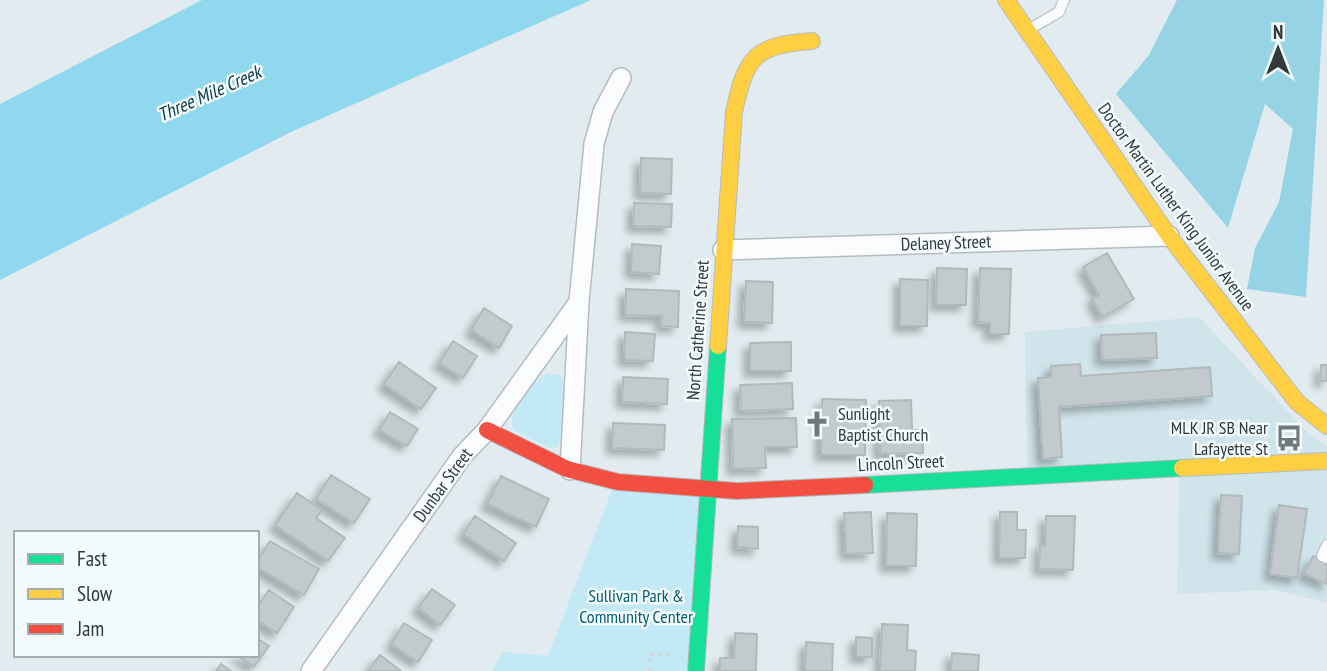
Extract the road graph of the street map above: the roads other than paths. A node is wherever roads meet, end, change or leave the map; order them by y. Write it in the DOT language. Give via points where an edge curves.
graph roads {
  1 [pos="1006,0"];
  2 [pos="1064,0"];
  3 [pos="1027,30"];
  4 [pos="812,41"];
  5 [pos="621,78"];
  6 [pos="1169,236"];
  7 [pos="723,250"];
  8 [pos="579,302"];
  9 [pos="1327,426"];
  10 [pos="487,430"];
  11 [pos="1327,461"];
  12 [pos="570,470"];
  13 [pos="707,486"];
  14 [pos="1327,545"];
  15 [pos="1327,558"];
  16 [pos="311,671"];
  17 [pos="696,671"];
  1 -- 3 [label="street, Doctor Martin Luther King Junior Avenue"];
  2 -- 3 [label="lane" via="1059,12"];
  3 -- 6 [label="street, Doctor Martin Luther King Junior Avenue"];
  4 -- 7 [label="street, North Catherine Street" via="784,42 760,52 741,80 734,112"];
  5 -- 8 [label="street" via="603,112 594,144"];
  6 -- 7 [label="street, Delaney Street"];
  6 -- 9 [label="street, Doctor Martin Luther King Junior Avenue" via="1297,402"];
  7 -- 13 [label="street, North Catherine Street"];
  8 -- 10 [label="street, Dunbar Street"];
  8 -- 12 [label="street"];
  10 -- 12 [label="street, Lincoln Street"];
  10 -- 16 [label="street, Dunbar Street" via="463,455"];
  11 -- 13 [label="street, Lincoln Street" via="737,491"];
  12 -- 13 [label="street, Lincoln Street" via="615,482"];
  13 -- 17 [label="street, North Catherine Street"];
  14 -- 15 [label="lane" via="1322,556"];
}
